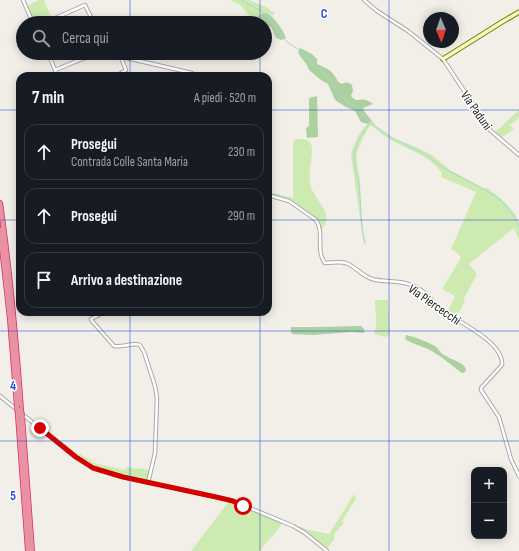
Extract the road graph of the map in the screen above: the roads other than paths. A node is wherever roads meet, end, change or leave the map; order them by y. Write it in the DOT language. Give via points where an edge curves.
graph roads {
  1 [pos="23,0"];
  2 [pos="364,0"];
  3 [pos="519,12"];
  4 [pos="30,16"];
  5 [pos="60,16"];
  6 [pos="90,16"];
  7 [pos="443,59"];
  8 [pos="51,60"];
  9 [pos="81,60"];
  10 [pos="122,60"];
  11 [pos="134,60"];
  12 [pos="55,70"];
  13 [pos="123,72"];
  14 [pos="188,72"];
  15 [pos="519,154"];
  16 [pos="272,196"];
  17 [pos="0,203"];
  18 [pos="0,230"];
  19 [pos="96,316"];
  20 [pos="0,396"];
  21 [pos="19,408"];
  22 [pos="20,416"];
  23 [pos="519,476"];
  24 [pos="148,483"];
  25 [pos="28,551"];
  26 [pos="32,551"];
  27 [pos="327,551"];
  1 -- 4 [label="street"];
  2 -- 7 [label="street, Via Paduni" via="408,30"];
  3 -- 7 [label="street"];
  5 -- 6 [label="street" via="85,5"];
  7 -- 15 [label="street, Via Paduni" via="490,130"];
  8 -- 12 [label="street"];
  9 -- 12 [label="street"];
  10 -- 13 [label="street" via="126,70"];
  11 -- 14 [label="street"];
  16 -- 23 [label="street, Via Piercecchi" via="289,201 316,220 319,224 321,251 325,263 342,262 372,279 411,284 440,309 491,343 501,357 502,365 481,390 500,417 511,459"];
  17 -- 21 [label="highway" via="11,291"];
  18 -- 21 [label="highway"];
  19 -- 24 [label="street" via="91,318 92,321 114,346 140,346 155,386 155,453"];
  20 -- 24 [label="street" via="93,468"];
  21 -- 22 [label="highway, bridge"];
  22 -- 25 [label="highway"];
  22 -- 26 [label="highway"];
  24 -- 27 [label="street" via="233,501 293,526"];
}
